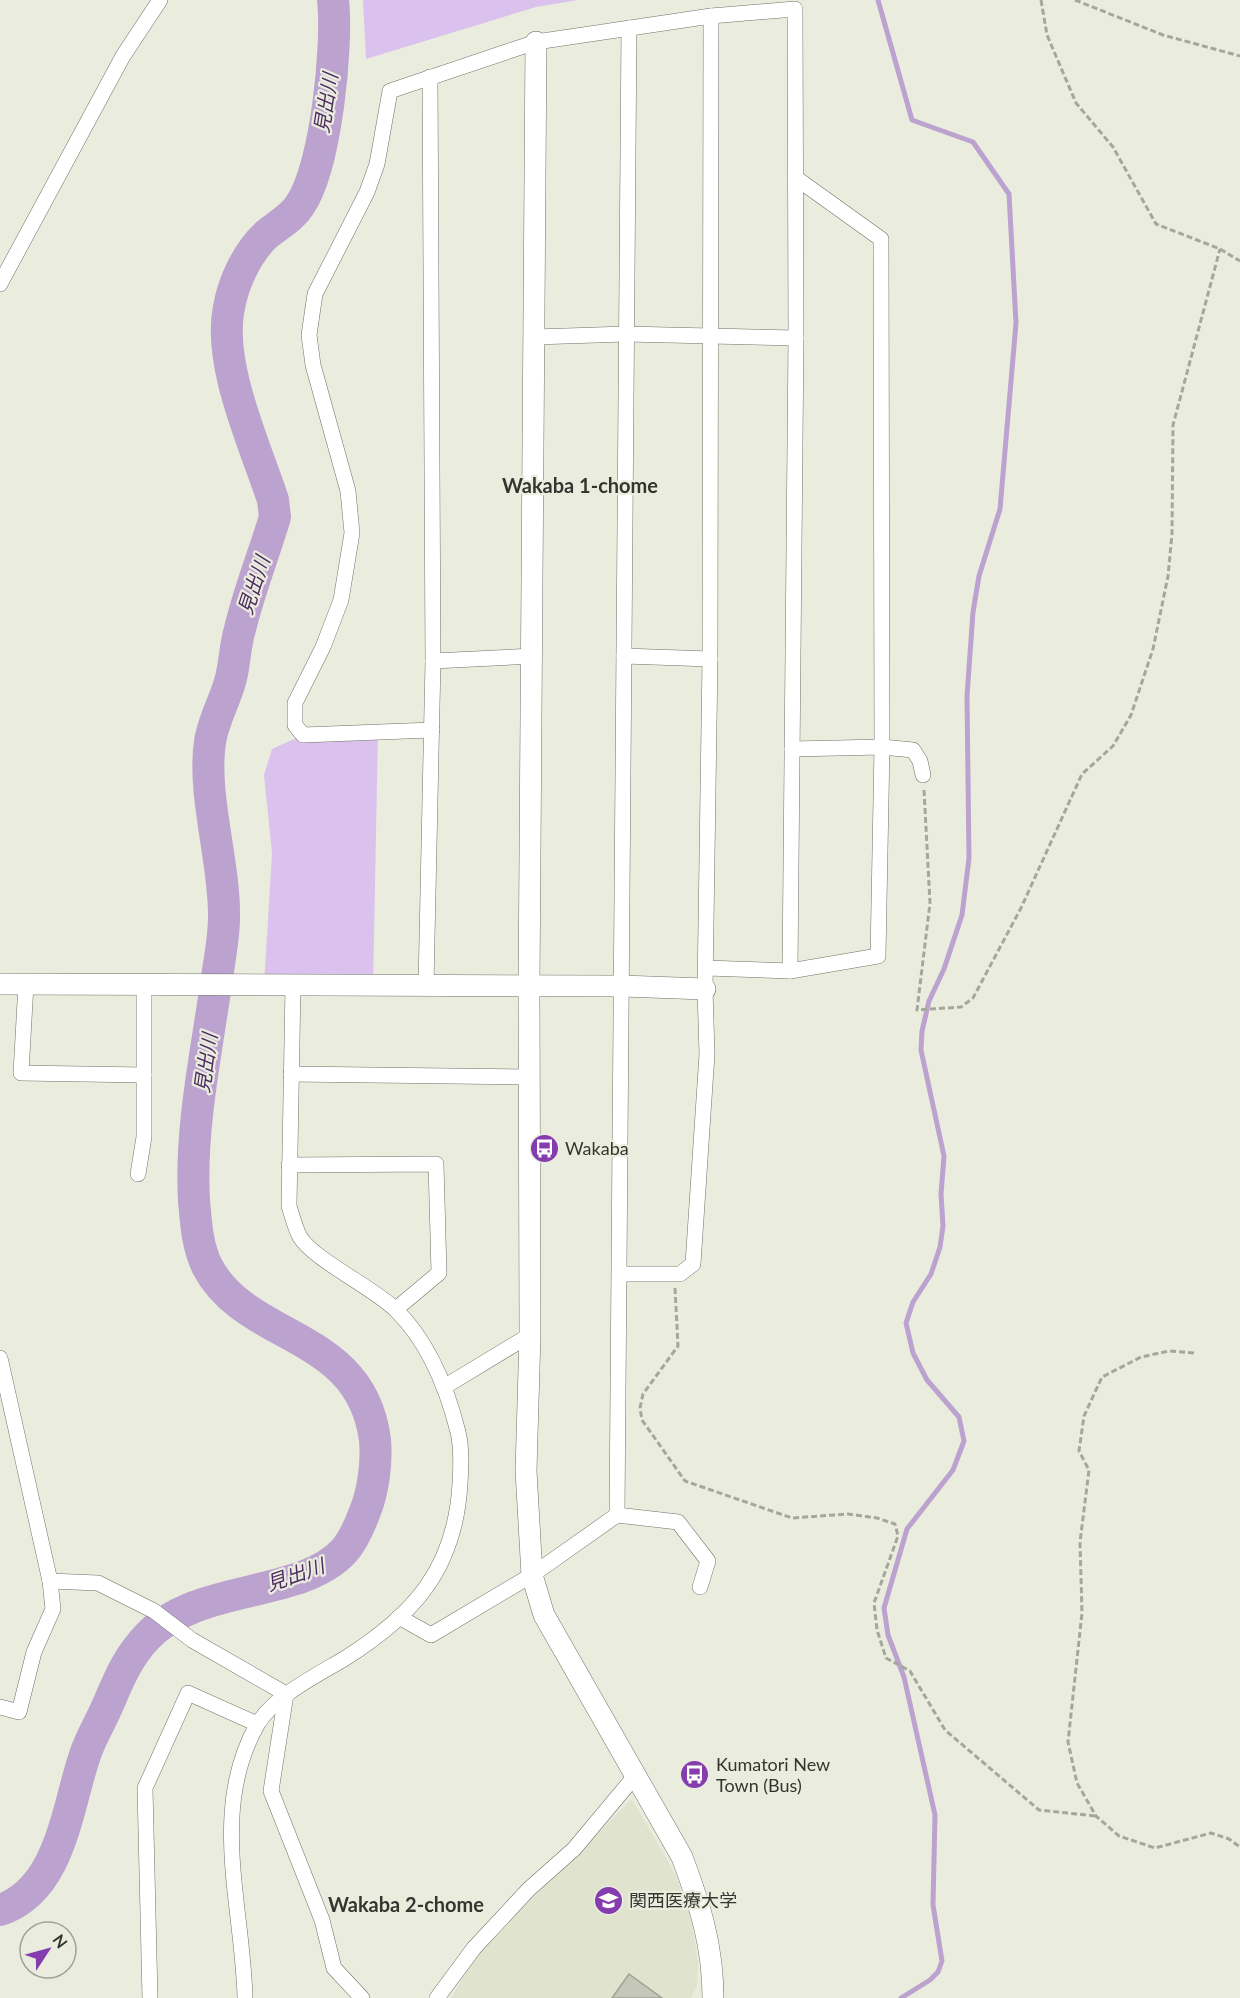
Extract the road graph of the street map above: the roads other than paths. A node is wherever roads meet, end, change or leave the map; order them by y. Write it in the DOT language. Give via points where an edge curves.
graph roads {
  1 [pos="160,0"];
  2 [pos="711,16"];
  3 [pos="629,28"];
  4 [pos="536,42"];
  5 [pos="430,77"];
  6 [pos="796,178"];
  7 [pos="0,284"];
  8 [pos="626,334"];
  9 [pos="710,336"];
  10 [pos="535,337"];
  11 [pos="796,338"];
  12 [pos="533,656"];
  13 [pos="624,656"];
  14 [pos="710,659"];
  15 [pos="433,661"];
  16 [pos="432,730"];
  17 [pos="882,747"];
  18 [pos="792,749"];
  19 [pos="924,775"];
  20 [pos="706,968"];
  21 [pos="790,971"];
  22 [pos="0,984"];
  23 [pos="26,984"];
  24 [pos="144,985"];
  25 [pos="426,985"];
  26 [pos="622,986"];
  27 [pos="292,987"];
  28 [pos="529,987"];
  29 [pos="705,990"];
  30 [pos="291,1074"];
  31 [pos="144,1075"];
  32 [pos="529,1077"];
  33 [pos="289,1165"];
  34 [pos="138,1173"];
  35 [pos="620,1274"];
  36 [pos="396,1310"];
  37 [pos="530,1335"];
  38 [pos="0,1358"];
  39 [pos="444,1387"];
  40 [pos="617,1515"];
  41 [pos="532,1575"];
  42 [pos="50,1581"];
  43 [pos="700,1587"];
  44 [pos="399,1617"];
  45 [pos="286,1694"];
  46 [pos="0,1707"];
  47 [pos="257,1724"];
  48 [pos="635,1776"];
  49 [pos="150,1998"];
  50 [pos="245,1998"];
  51 [pos="362,1998"];
  52 [pos="437,1998"];
  53 [pos="713,1998"];
  1 -- 7 [label="street" via="123,56"];
  2 -- 3 [label="street"];
  2 -- 6 [label="street" via="795,9"];
  2 -- 9 [label="street"];
  3 -- 4 [label="street"];
  3 -- 8 [label="street"];
  4 -- 5 [label="street"];
  4 -- 10 [label="street"];
  5 -- 15 [label="street"];
  5 -- 16 [label="street" via="390,91 377,164 367,192 315,294 309,335 313,365 348,491 352,533 341,600 295,703 295,725 303,735"];
  6 -- 11 [label="street"];
  6 -- 17 [label="street" via="881,239"];
  8 -- 9 [label="street"];
  8 -- 10 [label="street"];
  8 -- 13 [label="street"];
  9 -- 11 [label="street"];
  9 -- 14 [label="street"];
  10 -- 12 [label="street"];
  11 -- 18 [label="street"];
  12 -- 15 [label="street"];
  12 -- 28 [label="street"];
  13 -- 14 [label="street"];
  13 -- 26 [label="street"];
  14 -- 20 [label="street"];
  15 -- 16 [label="street"];
  16 -- 25 [label="street"];
  17 -- 18 [label="street"];
  17 -- 19 [label="street" via="913,750"];
  17 -- 21 [label="street" via="878,956"];
  18 -- 21 [label="street"];
  20 -- 21 [label="street"];
  20 -- 29 [label="street"];
  22 -- 23 [label="street"];
  23 -- 24 [label="street"];
  23 -- 31 [label="street" via="21,1073"];
  24 -- 27 [label="street"];
  24 -- 31 [label="street"];
  25 -- 27 [label="street"];
  25 -- 28 [label="street"];
  26 -- 28 [label="street"];
  26 -- 29 [label="street"];
  26 -- 35 [label="street"];
  27 -- 30 [label="street"];
  28 -- 32 [label="street"];
  29 -- 35 [label="street" via="707,1054 693,1264 680,1274"];
  30 -- 32 [label="street"];
  30 -- 33 [label="street"];
  31 -- 34 [label="street" via="144,1137"];
  32 -- 37 [label="street"];
  33 -- 36 [label="street" via="288,1206 300,1238"];
  33 -- 36 [label="street" via="436,1164 439,1273"];
  35 -- 40 [label="street"];
  36 -- 39 [label="street" via="428,1354"];
  37 -- 39 [label="street"];
  37 -- 41 [label="street" via="526,1471"];
  38 -- 42 [label="street"];
  39 -- 44 [label="street" via="458,1434 458,1516 443,1563"];
  40 -- 41 [label="street"];
  40 -- 43 [label="street" via="678,1522 708,1561"];
  41 -- 44 [label="street" via="431,1635"];
  41 -- 48 [label="street" via="544,1615"];
  42 -- 45 [label="street" via="98,1583 154,1611 192,1640"];
  42 -- 46 [label="street" via="53,1609 34,1652 19,1712"];
  44 -- 45 [label="street" via="385,1631"];
  45 -- 47 [label="street"];
  45 -- 51 [label="street" via="271,1791 322,1920 334,1968"];
  47 -- 49 [label="street" via="189,1693 145,1788"];
  47 -- 50 [label="street" via="235,1780 230,1852"];
  48 -- 52 [label="street" via="574,1848 474,1947"];
  48 -- 53 [label="street" via="682,1857 698,1900 713,1962"];
}
